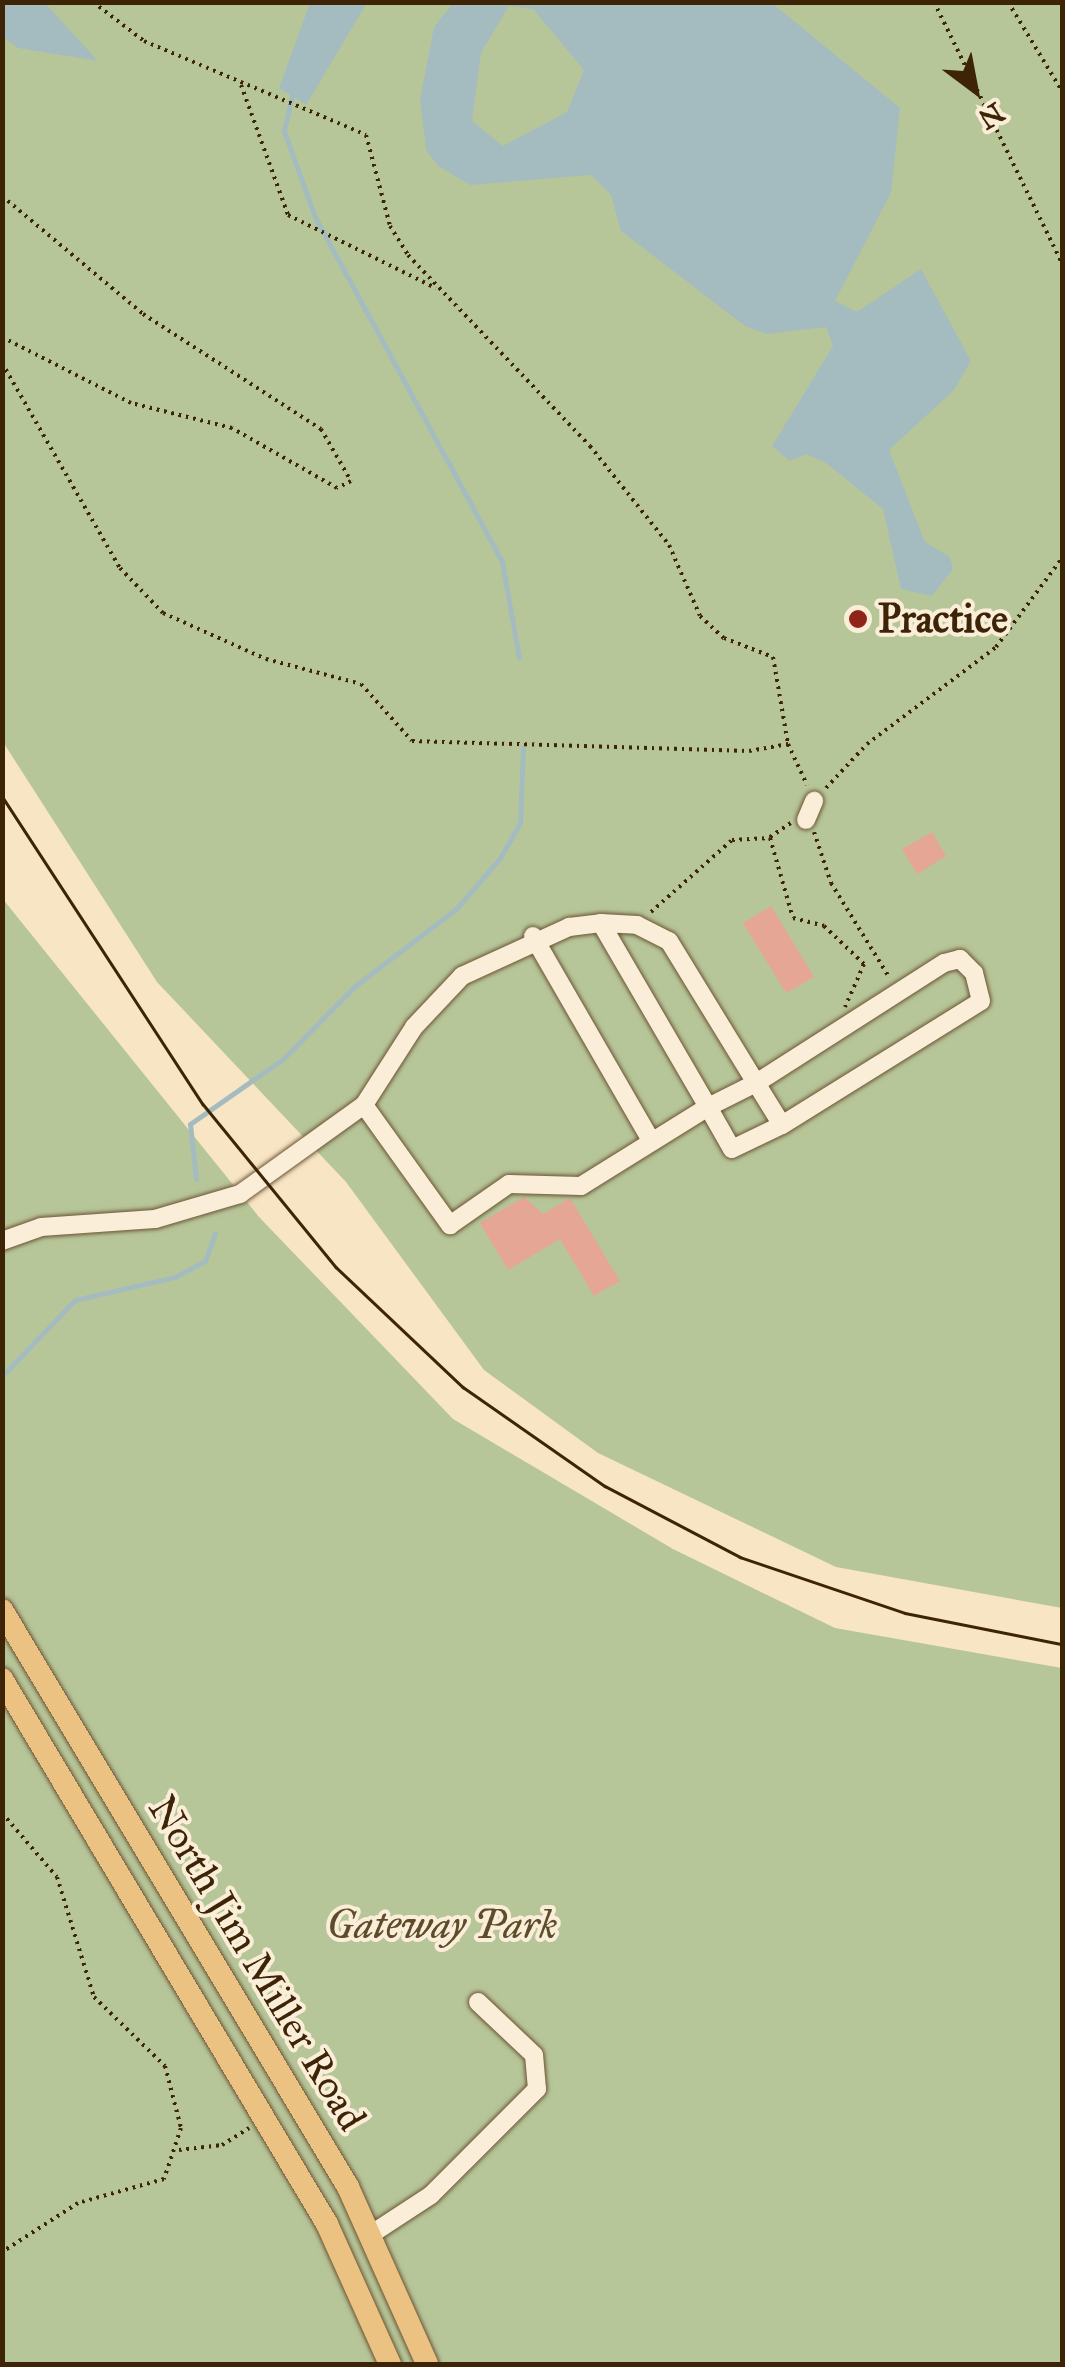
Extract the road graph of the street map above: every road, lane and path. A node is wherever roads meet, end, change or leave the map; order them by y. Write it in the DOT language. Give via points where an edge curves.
graph roads {
  1 [pos="93,2"];
  2 [pos="934,2"];
  3 [pos="1008,2"];
  4 [pos="241,85"];
  5 [pos="1062,91"];
  6 [pos="2,196"];
  7 [pos="1062,262"];
  8 [pos="440,290"];
  9 [pos="2,337"];
  10 [pos="2,363"];
  11 [pos="1062,558"];
  12 [pos="788,744"];
  13 [pos="814,801"];
  14 [pos="806,820"];
  15 [pos="770,838"];
  16 [pos="601,923"];
  17 [pos="638,925"];
  18 [pos="533,936"];
  19 [pos="896,991"];
  20 [pos="852,1020"];
  21 [pos="756,1083"];
  22 [pos="364,1106"];
  23 [pos="708,1107"];
  24 [pos="782,1124"];
  25 [pos="651,1140"];
  26 [pos="2,1241"];
  27 [pos="2,1610"];
  28 [pos="2,1678"];
  29 [pos="2,1813"];
  30 [pos="202,1941"];
  31 [pos="171,1959"];
  32 [pos="478,2002"];
  33 [pos="253,2126"];
  34 [pos="180,2150"];
  35 [pos="373,2233"];
  36 [pos="2,2252"];
  37 [pos="390,2364"];
  38 [pos="428,2364"];
  1 -- 4 [label="path" via="144,41"];
  2 -- 7 [label="path"];
  3 -- 5 [label="path"];
  4 -- 8 [label="path" via="288,215"];
  4 -- 8 [label="path" via="366,135 390,226"];
  6 -- 9 [label="path" via="144,314 321,429 351,481 336,488 232,428 131,403"];
  8 -- 12 [label="path" via="612,473 668,545 700,616 724,638 773,657"];
  10 -- 12 [label="path" via="120,568 163,612 266,659 360,684 412,741 749,751"];
  11 -- 13 [label="path" via="996,647 867,744"];
  12 -- 13 [label="path"];
  13 -- 14 [label="lane"];
  14 -- 15 [label="path"];
  14 -- 19 [label="path" via="831,883"];
  15 -- 17 [label="path" via="732,840"];
  15 -- 20 [label="path" via="793,918 824,926 864,964 843,994"];
  16 -- 17 [label="lane"];
  16 -- 18 [label="lane"];
  16 -- 23 [label="lane"];
  17 -- 21 [label="lane" via="668,941"];
  18 -- 22 [label="lane" via="438,997"];
  18 -- 25 [label="lane"];
  19 -- 20 [label="lane"];
  19 -- 24 [label="lane" via="960,959 980,1001"];
  20 -- 21 [label="lane"];
  21 -- 23 [label="lane"];
  21 -- 24 [label="lane"];
  22 -- 25 [label="lane" via="450,1224 509,1184 581,1186"];
  22 -- 26 [label="lane" via="299,1160 202,1208 41,1227"];
  23 -- 24 [label="lane" via="732,1149"];
  23 -- 25 [label="lane"];
  27 -- 30 [label="main road, North Jim Miller Road"];
  28 -- 31 [label="main road, North Jim Miller Road"];
  29 -- 34 [label="path" via="57,1877 94,1997 165,2066 180,2109"];
  30 -- 31 [label="main road"];
  30 -- 35 [label="main road, North Jim Miller Road"];
  31 -- 37 [label="main road, North Jim Miller Road" via="328,2224"];
  32 -- 35 [label="lane" via="534,2054 537,2090 430,2196"];
  33 -- 34 [label="path" via="222,2145"];
  34 -- 36 [label="path" via="154,2185 78,2203"];
  35 -- 38 [label="main road, North Jim Miller Road"];
}
